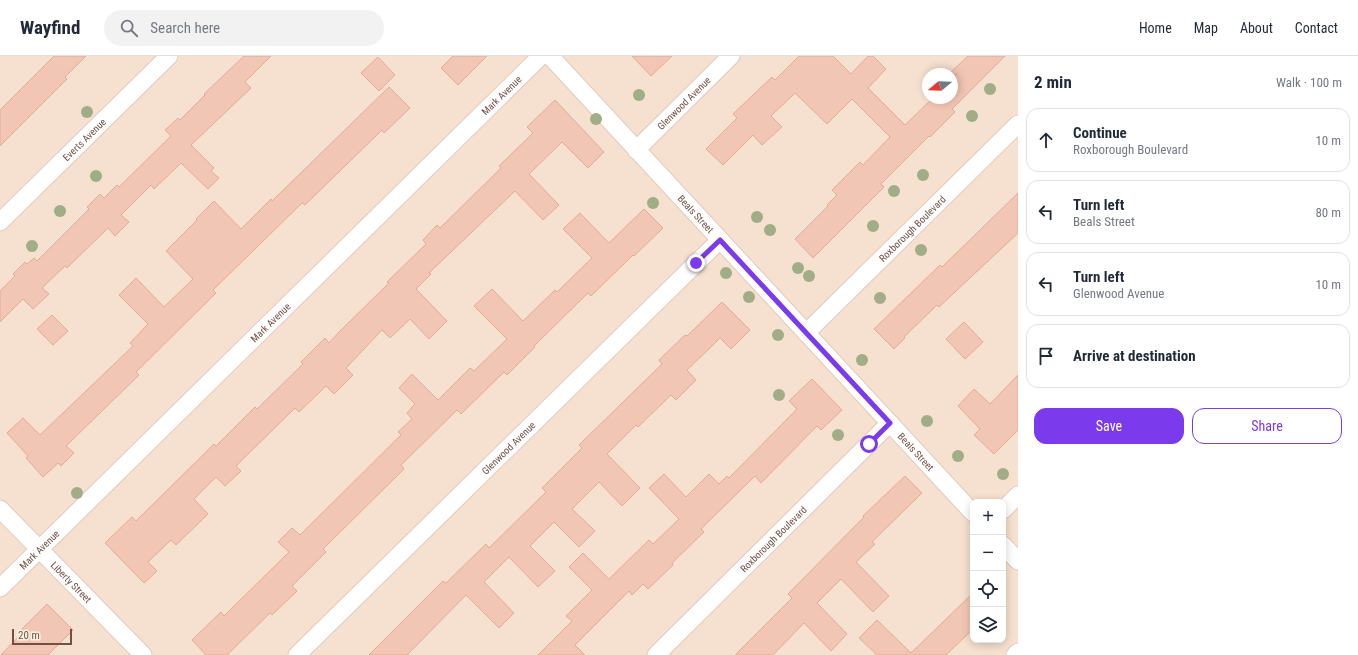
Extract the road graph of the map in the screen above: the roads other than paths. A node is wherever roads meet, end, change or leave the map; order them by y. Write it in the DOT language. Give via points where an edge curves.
graph roads {
  1 [pos="169,56"];
  2 [pos="541,56"];
  3 [pos="550,56"];
  4 [pos="731,56"];
  5 [pos="1018,124"];
  6 [pos="636,150"];
  7 [pos="0,222"];
  8 [pos="720,240"];
  9 [pos="806,333"];
  10 [pos="890,423"];
  11 [pos="1018,495"];
  12 [pos="1006,507"];
  13 [pos="0,509"];
  14 [pos="970,510"];
  15 [pos="1006,548"];
  16 [pos="39,549"];
  17 [pos="1018,561"];
  18 [pos="0,588"];
  19 [pos="1018,652"];
  20 [pos="143,655"];
  21 [pos="297,655"];
  22 [pos="656,655"];
  23 [pos="1015,655"];
  1 -- 7 [label="street, Everts Avenue"];
  2 -- 16 [label="street, Mark Avenue"];
  3 -- 6 [label="street, Beals Street"];
  4 -- 6 [label="street, Glenwood Avenue"];
  5 -- 9 [label="street, Roxborough Boulevard"];
  6 -- 8 [label="street, Beals Street"];
  8 -- 9 [label="street, Beals Street"];
  8 -- 21 [label="street, Glenwood Avenue"];
  9 -- 10 [label="street, Beals Street"];
  10 -- 14 [label="street, Beals Street"];
  10 -- 22 [label="street, Roxborough Boulevard"];
  11 -- 12 [label="street"];
  13 -- 16 [label="street, Liberty Street"];
  15 -- 17 [label="street"];
  16 -- 18 [label="street, Mark Avenue"];
  16 -- 20 [label="street, Liberty Street"];
  19 -- 23 [label="street"];
}
